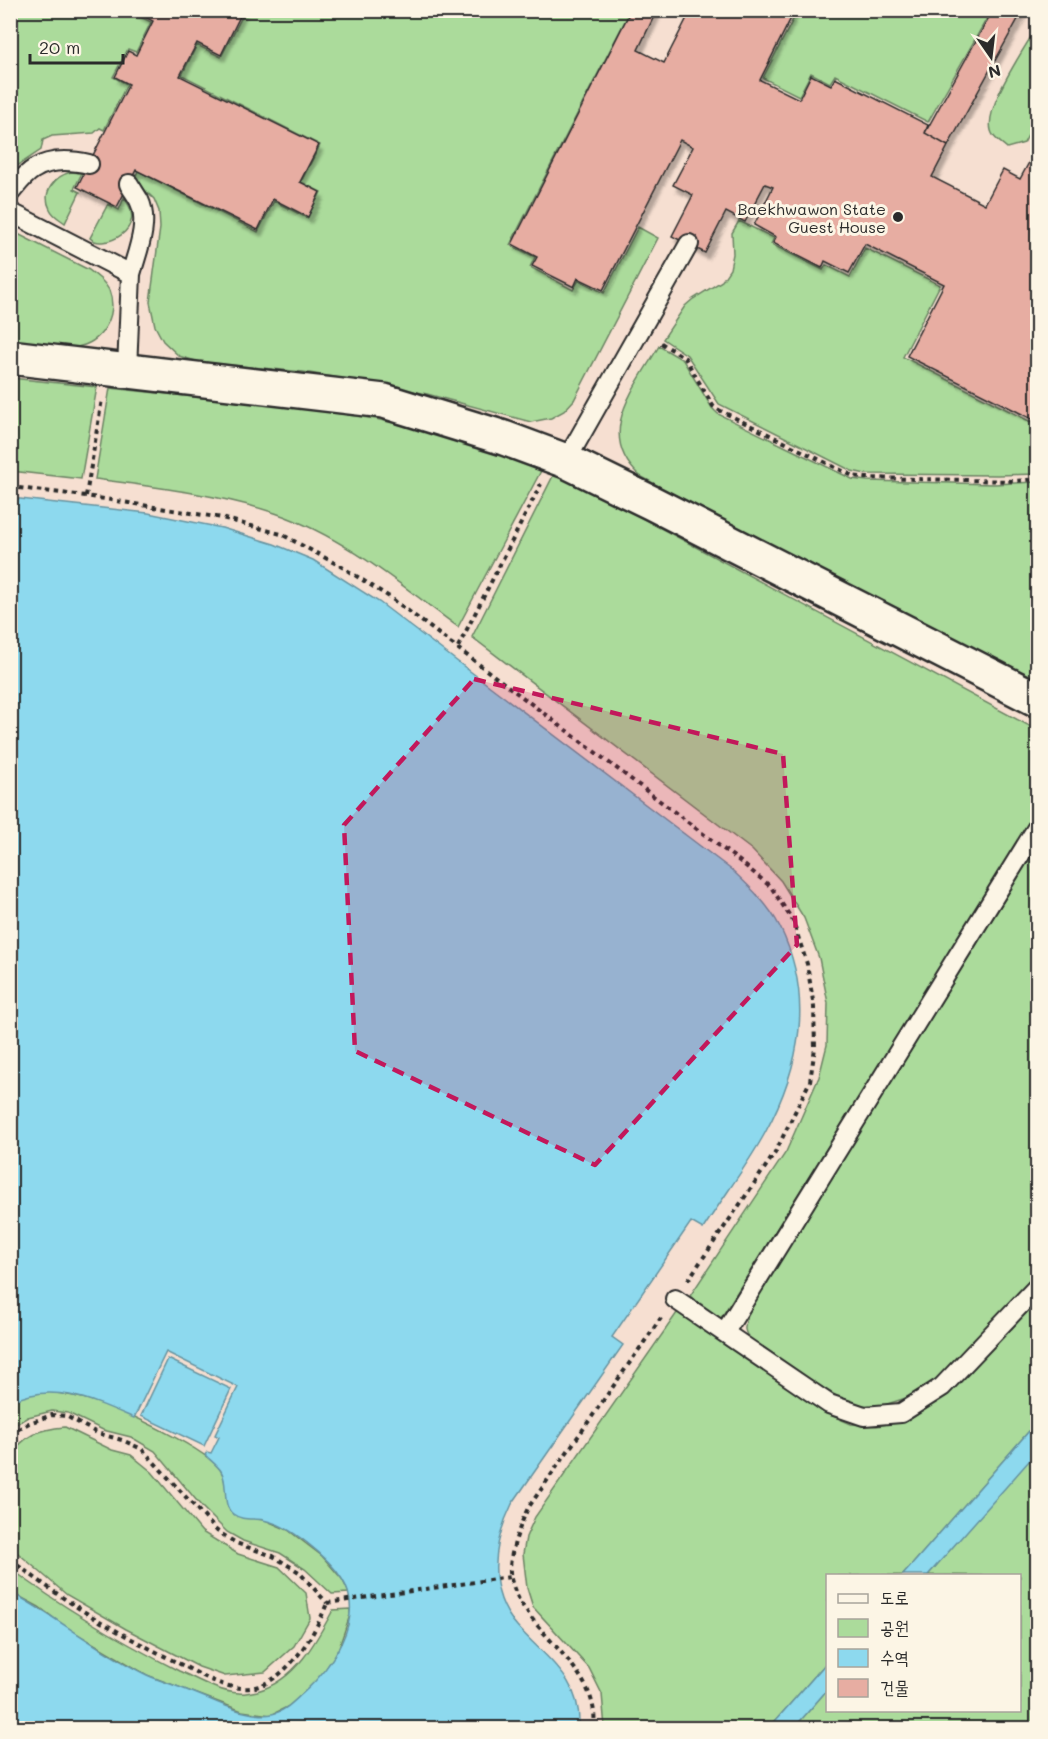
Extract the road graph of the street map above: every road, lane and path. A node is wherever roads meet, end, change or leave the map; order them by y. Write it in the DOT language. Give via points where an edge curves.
graph roads {
  1 [pos="89,164"];
  2 [pos="129,184"];
  3 [pos="10,193"];
  4 [pos="10,212"];
  5 [pos="689,244"];
  6 [pos="131,274"];
  7 [pos="640,331"];
  8 [pos="10,357"];
  9 [pos="117,370"];
  10 [pos="560,459"];
  11 [pos="1038,478"];
  12 [pos="10,487"];
  13 [pos="86,496"];
  14 [pos="458,647"];
  15 [pos="1038,700"];
  16 [pos="1038,826"];
  17 [pos="1038,1286"];
  18 [pos="675,1299"];
  19 [pos="725,1332"];
  20 [pos="10,1434"];
  21 [pos="10,1560"];
  22 [pos="510,1577"];
  23 [pos="327,1603"];
  24 [pos="594,1728"];
  1 -- 3 [label="lane" via="70,160 33,169"];
  2 -- 6 [label="lane" via="140,201 143,217"];
  4 -- 6 [label="lane"];
  5 -- 7 [label="lane"];
  6 -- 9 [label="lane"];
  7 -- 10 [label="lane"];
  7 -- 11 [label="path" via="685,358 713,406 853,476 1015,481"];
  8 -- 9 [label="street"];
  9 -- 10 [label="street" via="384,400"];
  9 -- 13 [label="path"];
  10 -- 14 [label="path"];
  10 -- 15 [label="street"];
  12 -- 13 [label="path"];
  13 -- 14 [label="path" via="222,518 281,534 391,598"];
  14 -- 18 [label="path" via="742,863 771,887 793,921 807,964 814,1007 815,1048 810,1081 775,1153"];
  16 -- 19 [label="lane"];
  17 -- 19 [label="lane" via="942,1387 901,1413 864,1416 829,1404"];
  18 -- 19 [label="lane"];
  18 -- 22 [label="path" via="528,1508 518,1529"];
  20 -- 23 [label="path" via="52,1415 66,1416 97,1433 142,1449 217,1531 299,1572"];
  21 -- 23 [label="path" via="74,1605 137,1642 215,1681 243,1689 279,1676 310,1640"];
  22 -- 23 [label="path"];
  22 -- 24 [label="path" via="523,1609 576,1670 590,1696"];
}
